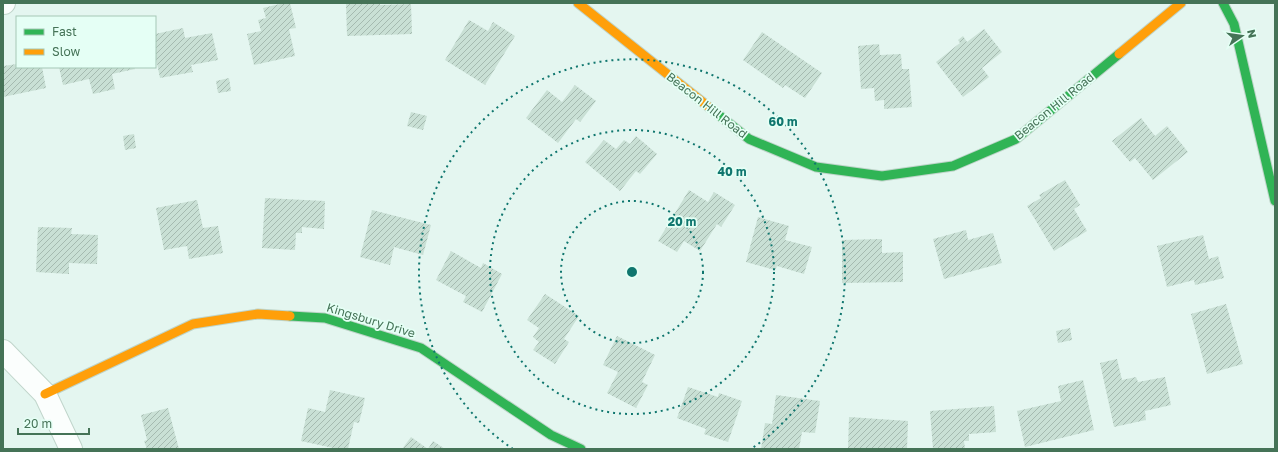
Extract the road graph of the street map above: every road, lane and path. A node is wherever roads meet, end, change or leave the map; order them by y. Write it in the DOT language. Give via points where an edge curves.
graph roads {
  1 [pos="578,3"];
  2 [pos="1181,3"];
  3 [pos="1223,3"];
  4 [pos="1275,200"];
  5 [pos="3,351"];
  6 [pos="45,394"];
  7 [pos="71,449"];
  8 [pos="581,449"];
  1 -- 2 [label="street, Beacon Hill Road" via="749,139 816,167 882,176 953,166 1016,139"];
  3 -- 4 [label="street" via="1234,24"];
  5 -- 6 [label="street"];
  6 -- 7 [label="street"];
  6 -- 8 [label="street, Kingsbury Drive" via="193,324 258,314 325,318 422,348 551,435"];
}
